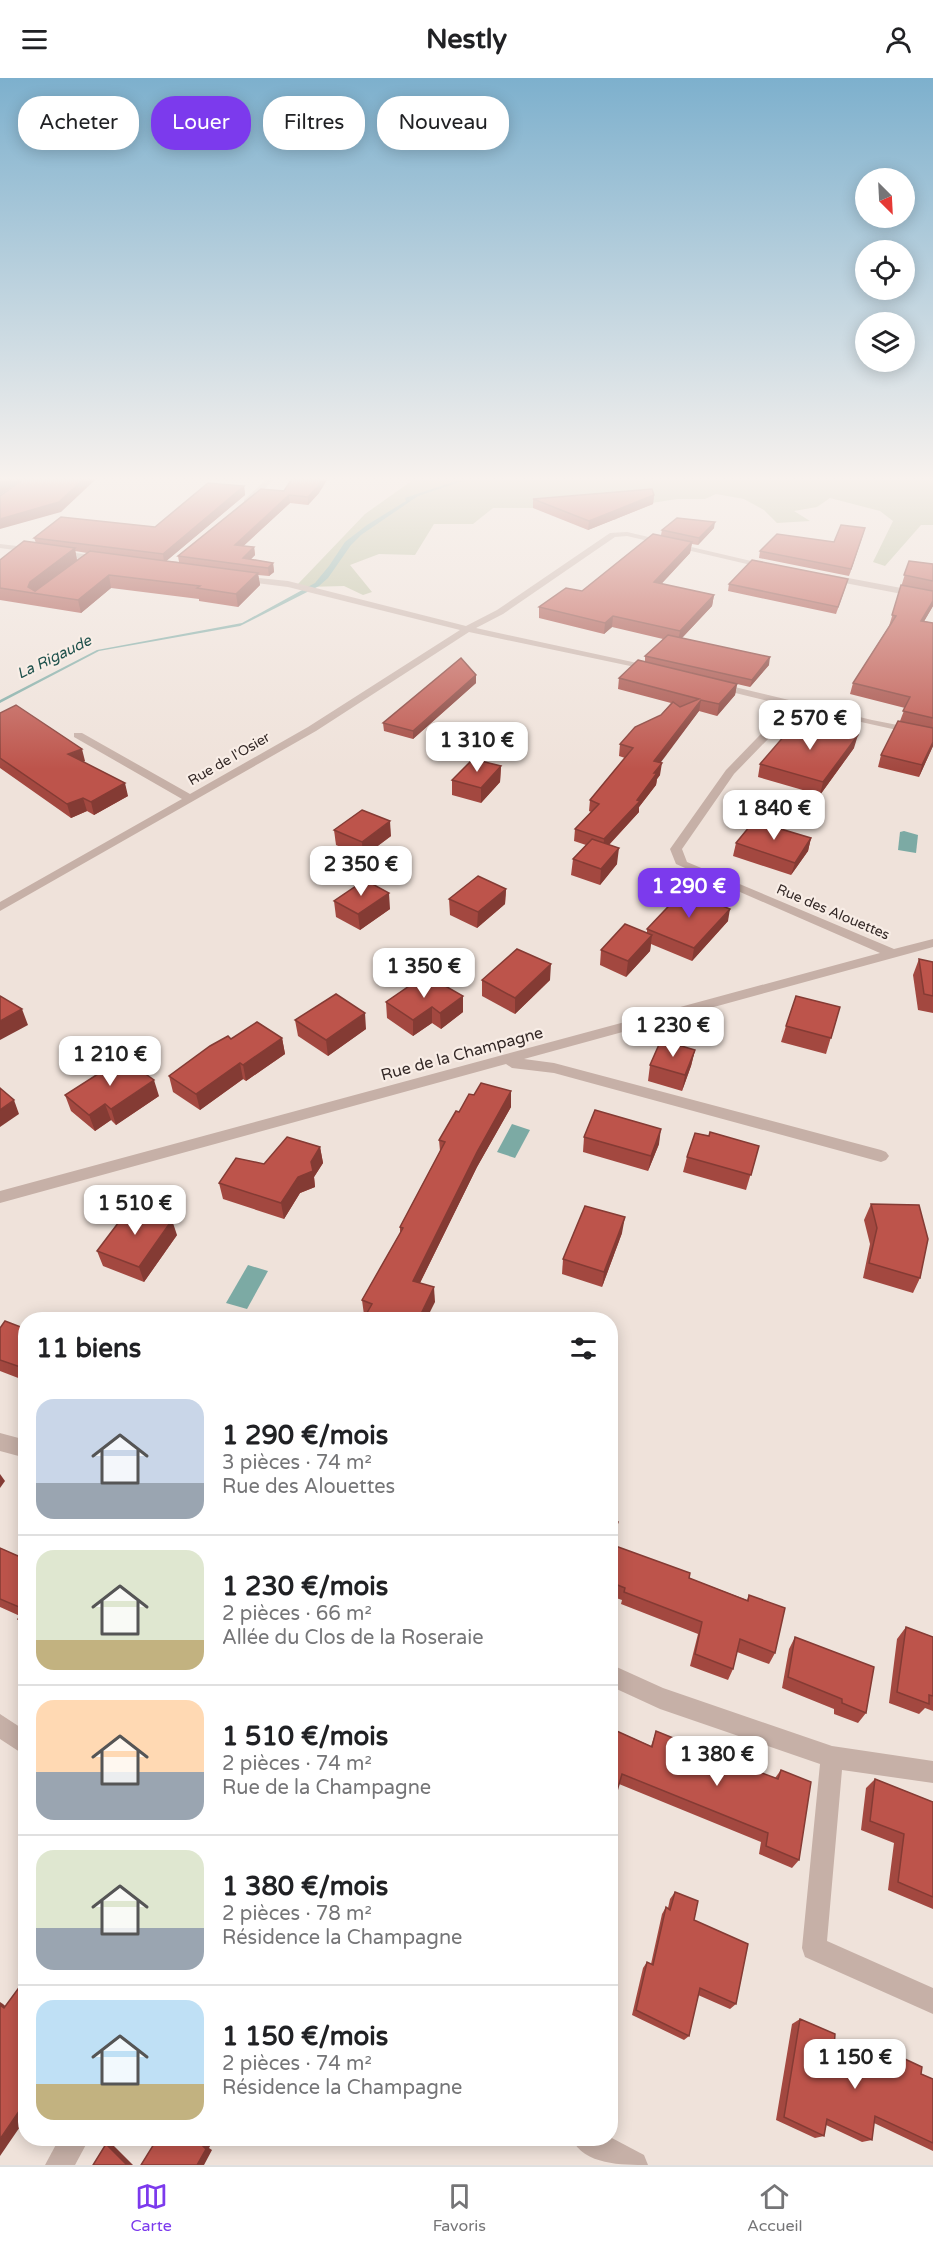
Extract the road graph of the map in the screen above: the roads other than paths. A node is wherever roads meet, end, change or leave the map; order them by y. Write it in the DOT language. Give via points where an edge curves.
graph roads {
  1 [pos="555,574"];
  2 [pos="818,576"];
  3 [pos="234,577"];
  4 [pos="933,597"];
  5 [pos="467,629"];
  6 [pos="660,672"];
  7 [pos="705,683"];
  8 [pos="795,705"];
  9 [pos="78,735"];
  10 [pos="933,735"];
  11 [pos="190,799"];
  12 [pos="0,907"];
  13 [pos="933,944"];
  14 [pos="894,954"];
  15 [pos="502,1062"];
  16 [pos="881,1156"];
  17 [pos="0,1197"];
  18 [pos="0,1442"];
  19 [pos="18,1447"];
  20 [pos="618,1679"];
  21 [pos="0,1725"];
  22 [pos="18,1739"];
  23 [pos="832,1757"];
  24 [pos="933,1772"];
  25 [pos="933,2001"];
  26 [pos="71,2146"];
  27 [pos="599,2146"];
  28 [pos="59,2165"];
  29 [pos="634,2165"];
  1 -- 5 [label="street, Rue de l'Osier"];
  2 -- 4 [label="street"];
  3 -- 5 [label="street" via="288,585"];
  5 -- 6 [label="street"];
  5 -- 11 [label="street, Rue de l'Osier" via="312,729"];
  7 -- 8 [label="street"];
  8 -- 10 [label="street"];
  8 -- 14 [label="street, Rue des Alouettes" via="730,772 676,849 682,864"];
  9 -- 11 [label="street"];
  11 -- 12 [label="street, Rue de l'Osier"];
  13 -- 14 [label="street, Rue de la Champagne"];
  14 -- 15 [label="street, Rue de la Champagne"];
  15 -- 16 [label="street" via="554,1068"];
  15 -- 17 [label="street, Rue de la Champagne"];
  18 -- 19 [label="street"];
  20 -- 23 [label="street" via="660,1698"];
  21 -- 22 [label="street"];
  23 -- 24 [label="street"];
  23 -- 25 [label="street" via="814,1948"];
  26 -- 28 [label="street"];
  27 -- 29 [label="street"];
}
